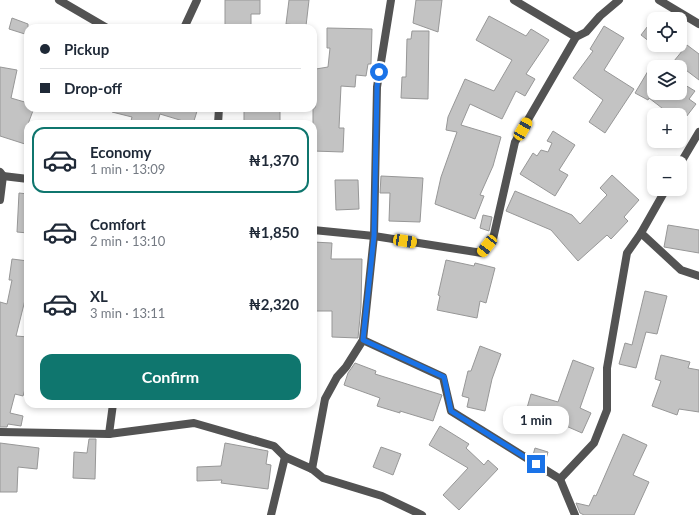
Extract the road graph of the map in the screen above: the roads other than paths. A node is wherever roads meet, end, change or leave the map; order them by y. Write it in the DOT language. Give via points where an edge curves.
graph roads {
  1 [pos="59,0"];
  2 [pos="197,0"];
  3 [pos="391,0"];
  4 [pos="514,0"];
  5 [pos="619,0"];
  6 [pos="659,0"];
  7 [pos="99,24"];
  8 [pos="186,24"];
  9 [pos="699,24"];
  10 [pos="576,37"];
  11 [pos="698,137"];
  12 [pos="685,156"];
  13 [pos="1,174"];
  14 [pos="24,178"];
  15 [pos="662,196"];
  16 [pos="0,200"];
  17 [pos="317,230"];
  18 [pos="641,233"];
  19 [pos="374,236"];
  20 [pos="699,276"];
  21 [pos="363,340"];
  22 [pos="112,408"];
  23 [pos="0,432"];
  24 [pos="109,434"];
  25 [pos="285,457"];
  26 [pos="312,469"];
  27 [pos="560,479"];
  28 [pos="271,515"];
  29 [pos="422,515"];
  30 [pos="575,515"];
  1 -- 7 [label="street"];
  2 -- 8 [label="street"];
  3 -- 19 [label="street" via="377,87"];
  4 -- 10 [label="street"];
  5 -- 10 [label="street" via="586,32"];
  6 -- 9 [label="street"];
  10 -- 19 [label="street" via="515,142 493,239 482,253"];
  11 -- 12 [label="street"];
  13 -- 14 [label="street"];
  13 -- 16 [label="street"];
  15 -- 18 [label="street"];
  17 -- 19 [label="street"];
  18 -- 20 [label="street" via="681,270"];
  18 -- 27 [label="street" via="627,253 607,368 607,410 594,443"];
  19 -- 21 [label="street"];
  21 -- 26 [label="street" via="325,399"];
  21 -- 27 [label="street" via="444,377 451,411"];
  22 -- 24 [label="street"];
  23 -- 24 [label="street"];
  24 -- 25 [label="street" via="194,423 274,446"];
  25 -- 26 [label="street"];
  25 -- 28 [label="street"];
  26 -- 29 [label="street" via="323,478 382,496"];
  27 -- 30 [label="street"];
}
